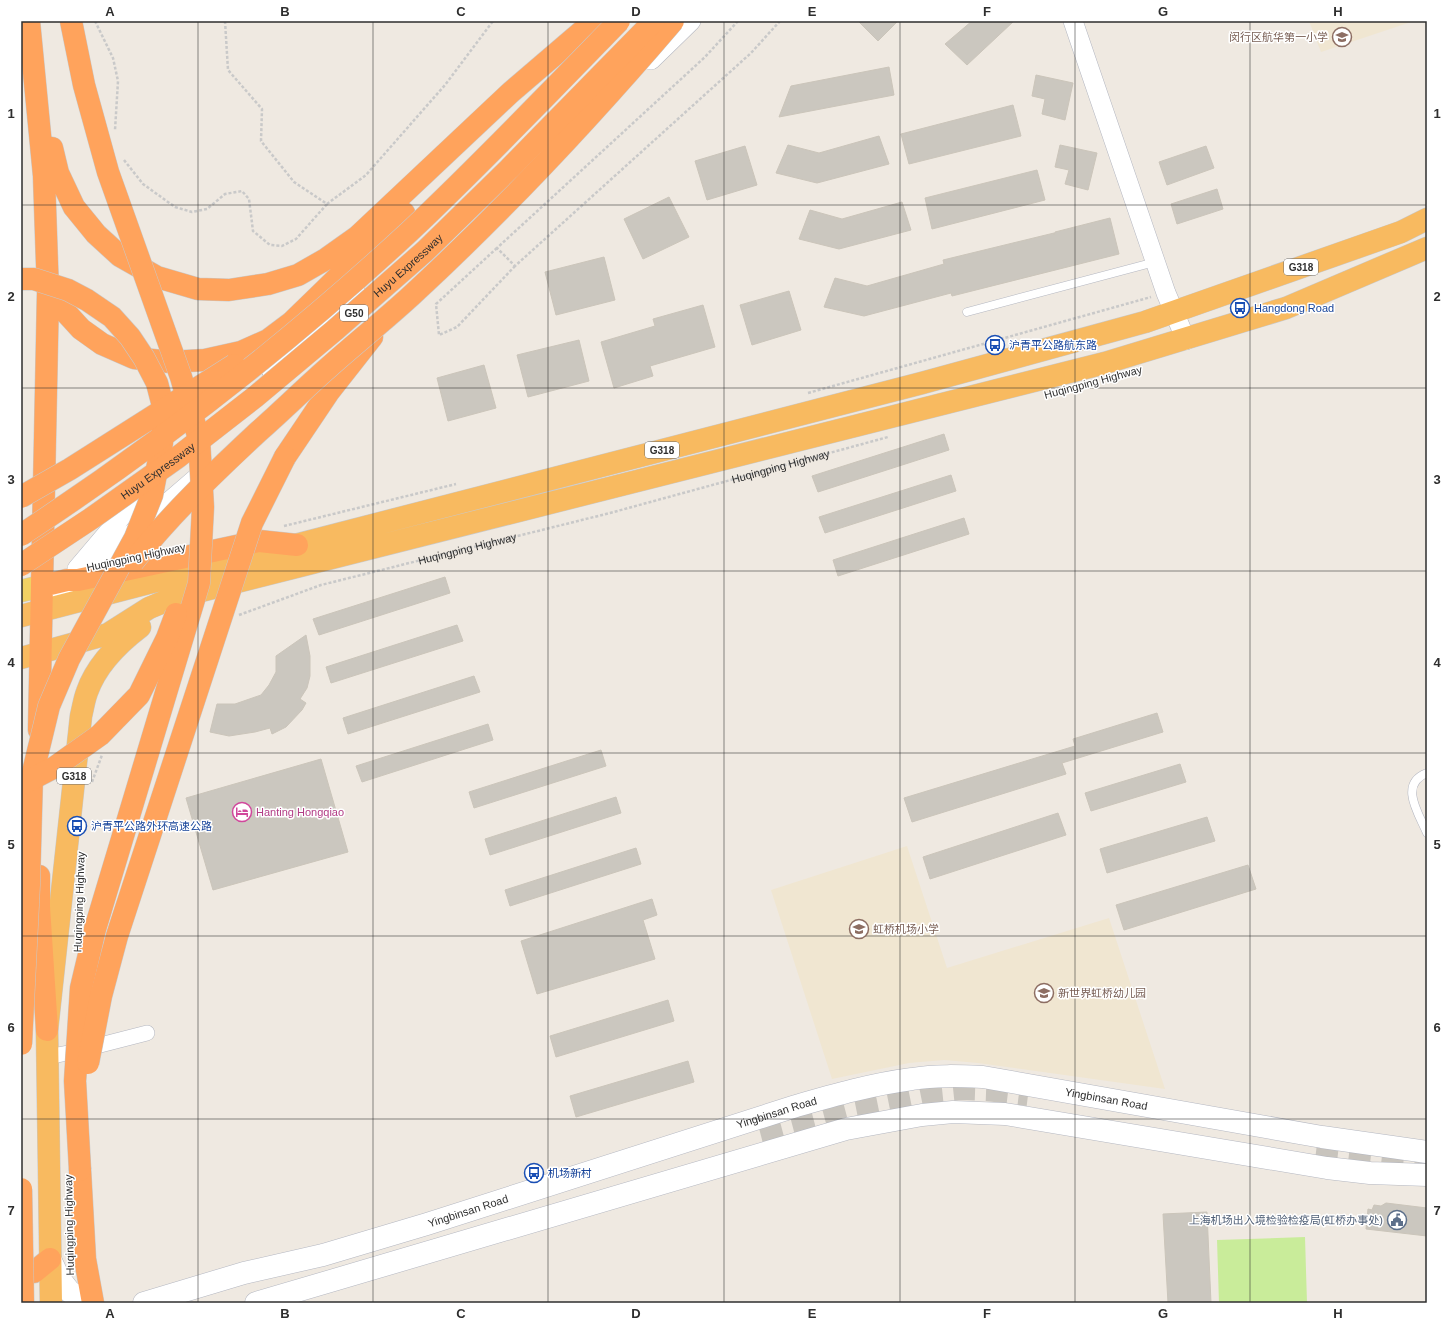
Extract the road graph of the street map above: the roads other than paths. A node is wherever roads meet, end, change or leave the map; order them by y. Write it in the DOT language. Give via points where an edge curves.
graph roads {
  1 [pos="30,21"];
  2 [pos="71,21"];
  3 [pos="594,21"];
  4 [pos="619,21"];
  5 [pos="632,21"];
  6 [pos="654,21"];
  7 [pos="673,21"];
  8 [pos="691,21"];
  9 [pos="1073,21"];
  10 [pos="576,75"];
  11 [pos="1427,219"];
  12 [pos="1427,248"];
  13 [pos="1156,262"];
  14 [pos="21,279"];
  15 [pos="48,293"];
  16 [pos="413,294"];
  17 [pos="1170,302"];
  18 [pos="321,310"];
  19 [pos="967,312"];
  20 [pos="1186,340"];
  21 [pos="70,469"];
  22 [pos="21,493"];
  23 [pos="21,497"];
  24 [pos="203,507"];
  25 [pos="21,535"];
  26 [pos="297,545"];
  27 [pos="21,565"];
  28 [pos="73,580"];
  29 [pos="42,586"];
  30 [pos="216,587"];
  31 [pos="21,591"];
  32 [pos="97,607"];
  33 [pos="31,613"];
  34 [pos="31,655"];
  35 [pos="30,709"];
  36 [pos="1427,772"];
  37 [pos="21,785"];
  38 [pos="1427,833"];
  39 [pos="47,1030"];
  40 [pos="147,1033"];
  41 [pos="21,1044"];
  42 [pos="47,1057"];
  43 [pos="857,1089"];
  44 [pos="756,1126"];
  45 [pos="846,1128"];
  46 [pos="1316,1152"];
  47 [pos="1427,1152"];
  48 [pos="750,1157"];
  49 [pos="80,1170"];
  50 [pos="1427,1175"];
  51 [pos="21,1189"];
  52 [pos="50,1259"];
  53 [pos="21,1272"];
  54 [pos="251,1295"];
  55 [pos="23,1303"];
  56 [pos="51,1303"];
  57 [pos="91,1303"];
  58 [pos="144,1303"];
  59 [pos="171,1303"];
  60 [pos="196,1303"];
  1 -- 3 [label="highway" via="46,123 58,173 74,207 96,234 120,256 157,277 198,289 229,290 268,284 298,275 357,237 510,93"];
  1 -- 15 [label="highway" via="44,176"];
  2 -- 24 [label="highway, bridge" via="84,85 108,172 181,377 199,439"];
  4 -- 18 [label="highway, G50, bridge" via="425,216"];
  5 -- 10 [label="street"];
  6 -- 27 [label="highway, Huyu Expressway / G50, bridge" via="425,251 335,330 178,457"];
  7 -- 16 [label="highway, bridge" via="564,145"];
  8 -- 28 [label="street" via="340,354"];
  9 -- 13 [label="street"];
  10 -- 15 [label="highway" via="531,95 421,196 292,322 268,340 241,352 205,360 170,362 134,358 102,344 81,329"];
  10 -- 28 [label="street" via="365,285 174,455 132,502"];
  11 -- 17 [label="highway, G318" via="1401,232"];
  12 -- 20 [label="highway, Huqingping Highway / G318" via="1286,308"];
  13 -- 17 [label="street"];
  13 -- 19 [label="lane"];
  14 -- 32 [label="highway, bridge" via="34,279 68,290 112,317 144,358 157,383 164,410 162,443 152,495 135,538"];
  15 -- 29 [label="highway"];
  16 -- 32 [label="highway, bridge" via="204,482 146,546"];
  16 -- 49 [label="highway, bridge" via="369,340 328,394 285,458 252,524 117,936 101,996 88,1064"];
  17 -- 20 [label="street"];
  17 -- 26 [label="highway, G318" via="1145,322 922,383"];
  18 -- 21 [label="highway, bridge"];
  18 -- 25 [label="highway, G50, bridge" via="163,437"];
  20 -- 30 [label="highway, Huqingping Highway / G318" via="1105,363"];
  21 -- 22 [label="highway, bridge"];
  21 -- 23 [label="highway, bridge"];
  24 -- 37 [label="highway, bridge" via="188,581 167,638 139,695 100,734 55,767"];
  24 -- 49 [label="highway, bridge" via="200,583 96,929 82,988 75,1081"];
  26 -- 28 [label="highway" via="259,541"];
  26 -- 33 [label="highway, G318" via="150,583 112,609 74,616"];
  28 -- 29 [label="highway"];
  28 -- 33 [label="street"];
  29 -- 31 [label="main road"];
  29 -- 33 [label="highway"];
  30 -- 34 [label="highway, Huqingping Highway / G318" via="173,598 149,608 108,634"];
  30 -- 39 [label="highway, Huqingping Highway / G318" via="140,627 118,646 101,666 87,691 80,716"];
  32 -- 41 [label="highway, bridge" via="68,659 49,706 32,776"];
  33 -- 34 [label="highway"];
  34 -- 35 [label="highway"];
  35 -- 39 [label="highway" via="38,781 39,907"];
  36 -- 38 [label="lane" via="1420,775 1412,788 1412,798"];
  39 -- 42 [label="highway, Huqingping Highway"];
  40 -- 42 [label="street"];
  42 -- 52 [label="highway, Huqingping Highway"];
  43 -- 44 [label="main road, Yingbinsan Road"];
  43 -- 45 [label="main road" via="835,1097 826,1103 823,1111 826,1121 832,1127"];
  43 -- 47 [label="main road, Yingbinsan Road" via="913,1078 983,1077 1322,1137"];
  44 -- 48 [label="main road" via="772,1120 781,1128 782,1139 774,1147"];
  44 -- 54 [label="main road" via="340,1258"];
  44 -- 58 [label="main road, Yingbinsan Road" via="331,1253 244,1273"];
  45 -- 46 [label="main road" via="925,1106 988,1102 1071,1112"];
  45 -- 48 [label="main road"];
  45 -- 50 [label="main road" via="922,1115 987,1112 1327,1168"];
  48 -- 54 [label="main road"];
  49 -- 57 [label="highway" via="85,1259"];
  51 -- 55 [label="highway, bridge"];
  52 -- 53 [label="highway" via="34,1272"];
  52 -- 56 [label="highway, Huqingping Highway"];
  52 -- 57 [label="main road" via="59,1278 70,1292"];
  54 -- 59 [label="main road"];
  54 -- 60 [label="main road"];
}
